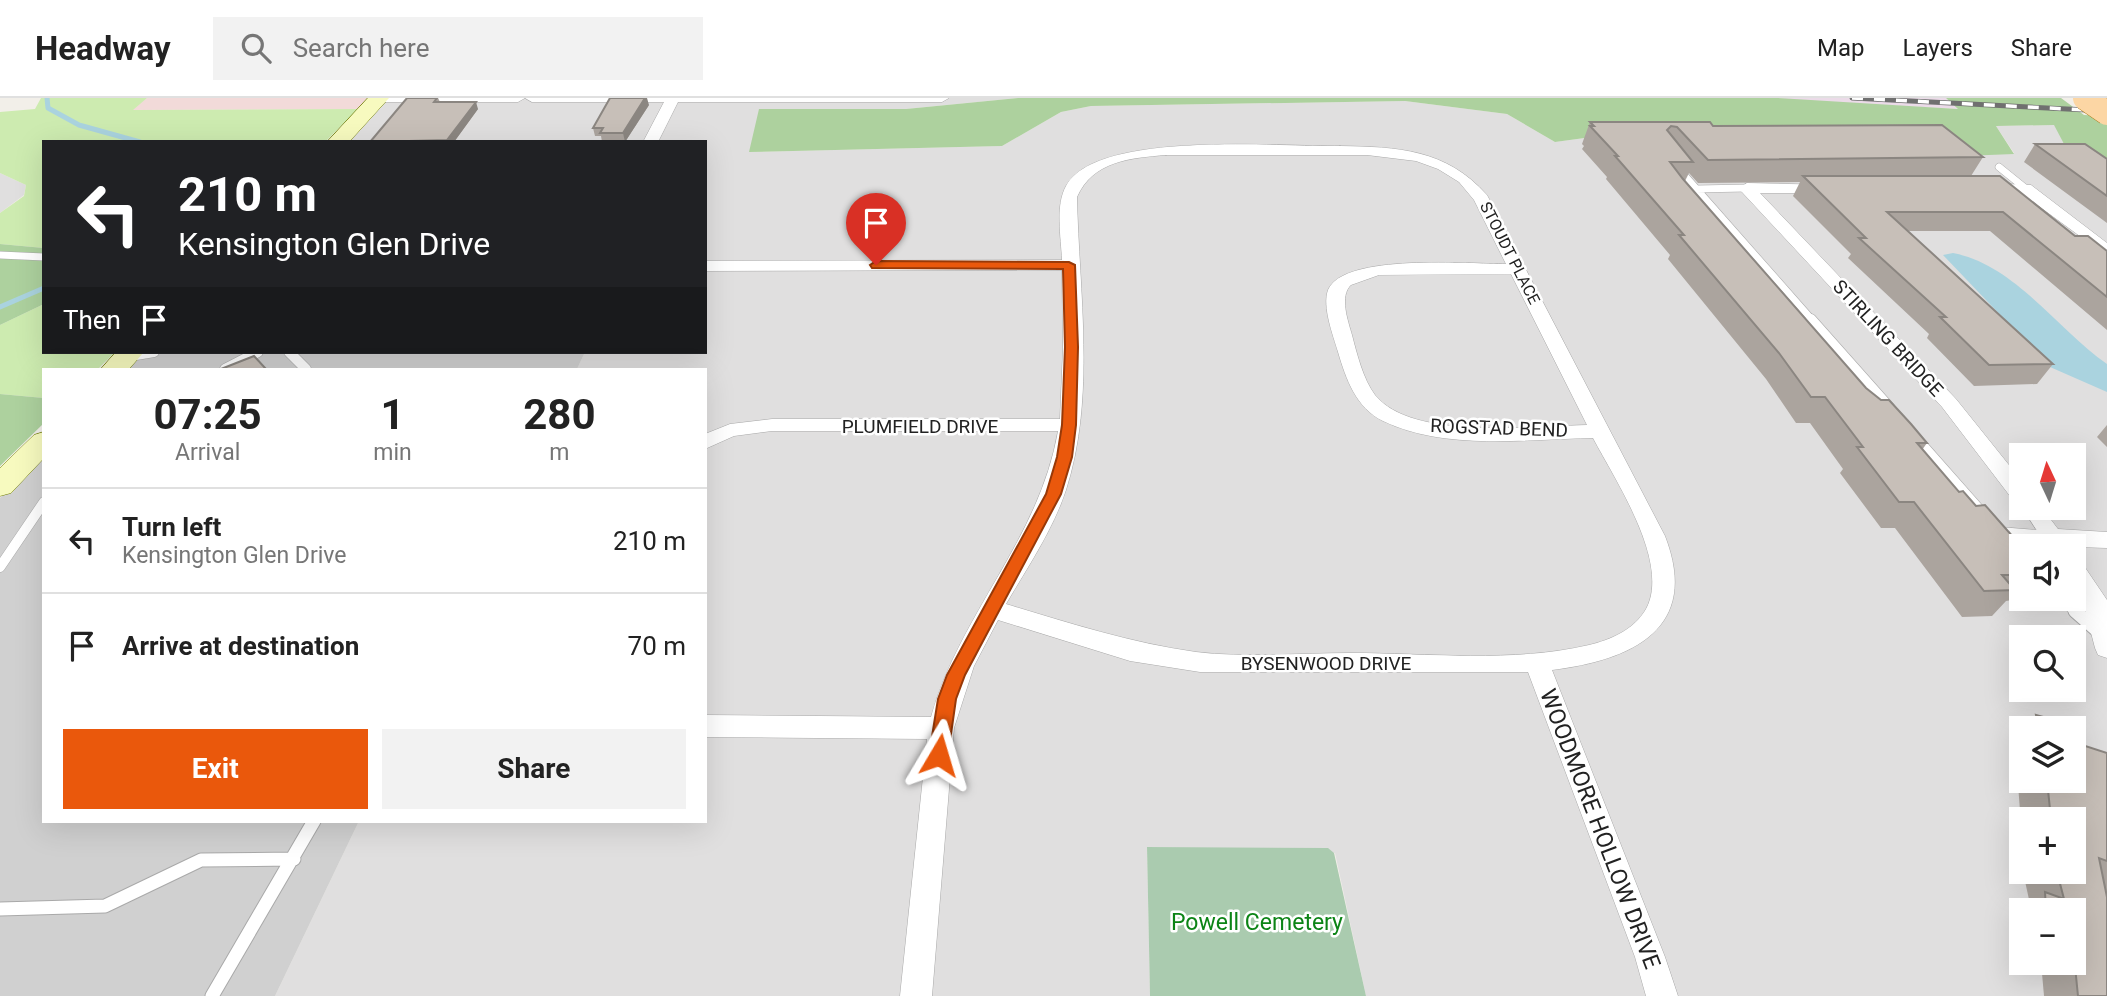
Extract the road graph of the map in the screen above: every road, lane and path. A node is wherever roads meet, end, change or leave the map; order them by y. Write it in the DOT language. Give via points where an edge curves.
graph roads {
  1 [pos="379,98"];
  2 [pos="518,98"];
  3 [pos="532,98"];
  4 [pos="673,98"];
  5 [pos="820,98"];
  6 [pos="942,98"];
  7 [pos="2085,98"];
  8 [pos="2107,113"];
  9 [pos="339,140"];
  10 [pos="651,140"];
  11 [pos="1672,162"];
  12 [pos="1999,167"];
  13 [pos="1746,188"];
  14 [pos="1844,188"];
  15 [pos="1970,188"];
  16 [pos="2025,188"];
  17 [pos="1696,189"];
  18 [pos="2107,251"];
  19 [pos="0,255"];
  20 [pos="42,257"];
  21 [pos="707,265"];
  22 [pos="1069,265"];
  23 [pos="1518,269"];
  24 [pos="145,354"];
  25 [pos="254,354"];
  26 [pos="291,354"];
  27 [pos="124,359"];
  28 [pos="227,368"];
  29 [pos="305,368"];
  30 [pos="1901,421"];
  31 [pos="1069,425"];
  32 [pos="1601,431"];
  33 [pos="1910,431"];
  34 [pos="707,441"];
  35 [pos="42,443"];
  36 [pos="2009,480"];
  37 [pos="0,486"];
  38 [pos="42,505"];
  39 [pos="1999,532"];
  40 [pos="2011,534"];
  41 [pos="2086,540"];
  42 [pos="2107,540"];
  43 [pos="2009,543"];
  44 [pos="0,567"];
  45 [pos="2086,587"];
  46 [pos="992,608"];
  47 [pos="2074,611"];
  48 [pos="1655,617"];
  49 [pos="2106,642"];
  50 [pos="1537,663"];
  51 [pos="707,726"];
  52 [pos="941,728"];
  53 [pos="313,823"];
  54 [pos="294,859"];
  55 [pos="0,909"];
  56 [pos="212,996"];
  57 [pos="916,996"];
  58 [pos="1662,996"];
  1 -- 2 [label="street"];
  1 -- 9 [label="main road"];
  3 -- 4 [label="street"];
  4 -- 5 [label="street"];
  4 -- 10 [label="street"];
  5 -- 6 [label="street"];
  7 -- 8 [label="main road, bridge"];
  11 -- 17 [label="lane"];
  12 -- 16 [label="lane"];
  13 -- 14 [label="street"];
  13 -- 17 [label="lane"];
  13 -- 36 [label="street, STIRLING BRIDGE" via="1949,403"];
  15 -- 16 [label="street"];
  16 -- 18 [label="street"];
  17 -- 30 [label="lane"];
  19 -- 20 [label="lane"];
  21 -- 22 [label="street"];
  22 -- 23 [label="street, STOUDT PLACE" via="1072,185 1095,165 1114,158 1166,151 1383,152 1445,168 1476,190"];
  22 -- 31 [label="street"];
  23 -- 32 [label="street, STOUDT PLACE"];
  23 -- 32 [label="street, ROGSTAD BEND" via="1379,270 1348,279 1337,291 1336,306 1365,395 1408,424 1450,431"];
  24 -- 27 [label="lane"];
  25 -- 28 [label="lane"];
  26 -- 29 [label="lane"];
  31 -- 34 [label="street, PLUMFIELD DRIVE" via="772,425 730,430"];
  31 -- 46 [label="street" via="1054,494"];
  32 -- 48 [label="street, STOUDT PLACE" via="1662,555 1664,596"];
  33 -- 39 [label="lane"];
  35 -- 37 [label="main road"];
  38 -- 44 [label="lane"];
  39 -- 40 [label="lane"];
  39 -- 43 [label="lane"];
  41 -- 42 [label="street"];
  45 -- 49 [label="street" via="2095,600"];
  46 -- 50 [label="street, BYSENWOOD DRIVE" via="1162,659"];
  46 -- 52 [label="street" via="956,675"];
  47 -- 49 [label="lane"];
  48 -- 50 [label="street, BYSENWOOD DRIVE" via="1635,638 1615,646"];
  50 -- 58 [label="street, WOODMORE HOLLOW DRIVE"];
  51 -- 52 [label="street"];
  52 -- 57 [label="street"];
  53 -- 54 [label="lane"];
  54 -- 55 [label="lane" via="201,860 105,906"];
  54 -- 56 [label="lane"];
}
